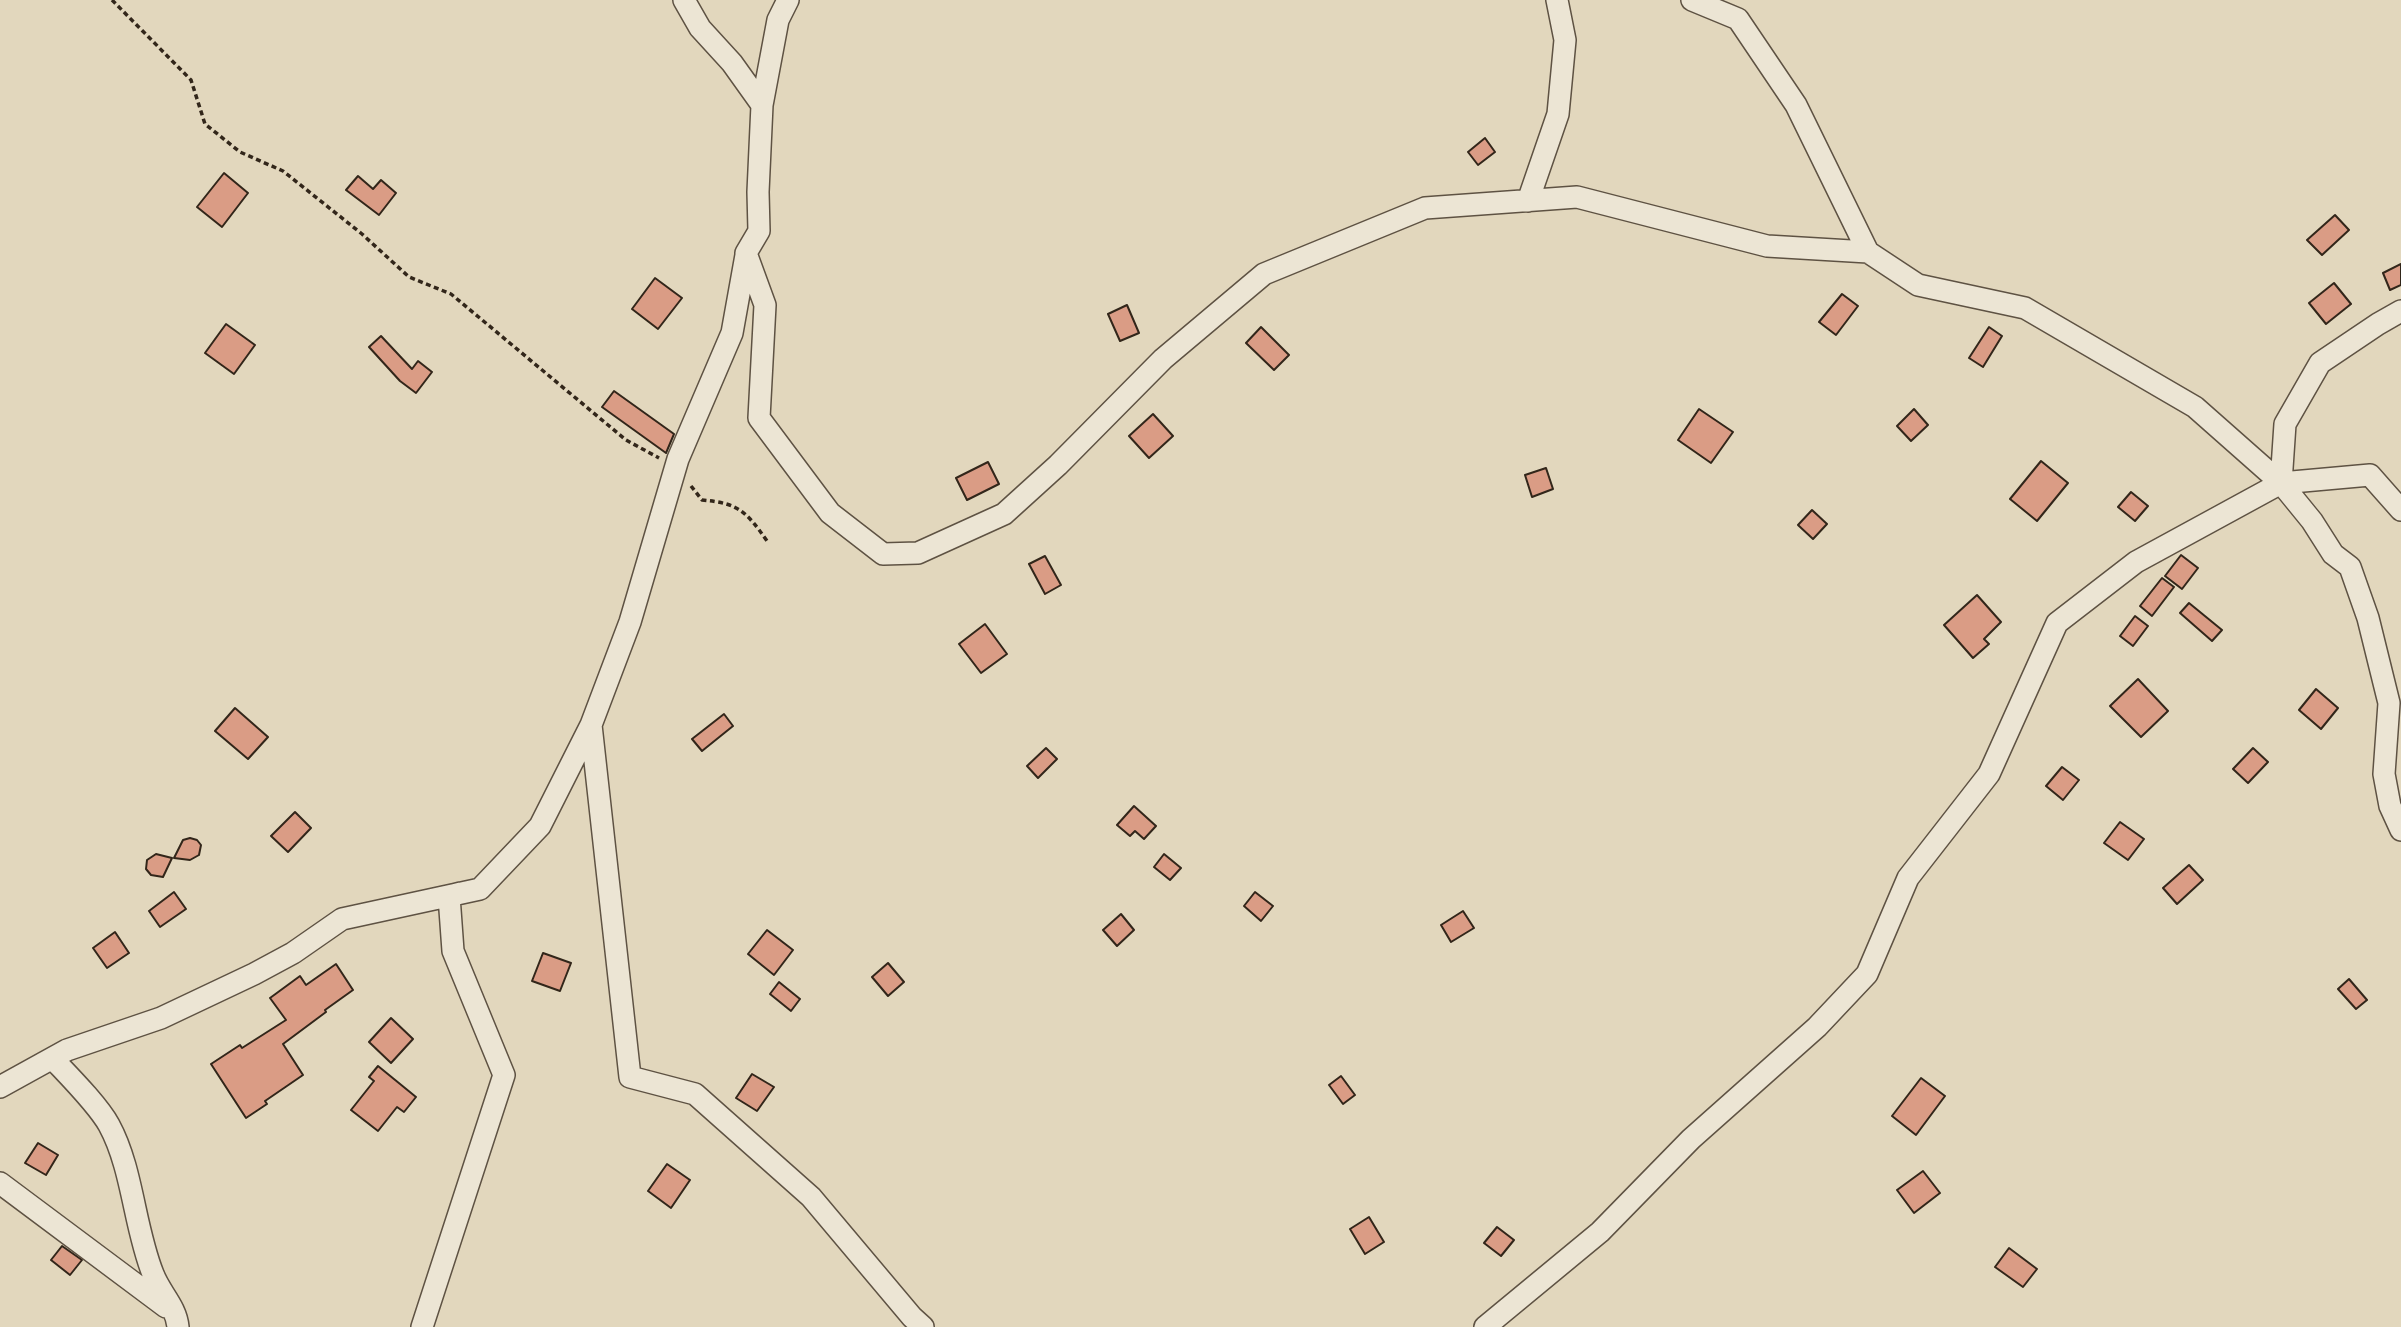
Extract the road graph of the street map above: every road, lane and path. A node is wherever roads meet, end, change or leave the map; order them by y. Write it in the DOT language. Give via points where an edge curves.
graph roads {
  1 [pos="112,0"];
  2 [pos="684,0"];
  3 [pos="788,0"];
  4 [pos="1557,0"];
  5 [pos="1692,0"];
  6 [pos="762,105"];
  7 [pos="1528,201"];
  8 [pos="1868,252"];
  9 [pos="746,253"];
  10 [pos="2401,311"];
  11 [pos="676,468"];
  12 [pos="2281,483"];
  13 [pos="2401,510"];
  14 [pos="766,541"];
  15 [pos="591,725"];
  16 [pos="2401,830"];
  17 [pos="480,889"];
  18 [pos="53,1059"];
  19 [pos="0,1087"];
  20 [pos="0,1183"];
  21 [pos="177,1321"];
  22 [pos="422,1327"];
  23 [pos="923,1327"];
  24 [pos="1485,1327"];
  1 -- 11 [label="path" via="191,80 205,124 240,152 283,171 409,277 451,294 626,440"];
  2 -- 6 [label="street" via="700,28"];
  3 -- 6 [label="street" via="778,20"];
  4 -- 7 [label="street" via="1565,40 1558,114"];
  5 -- 8 [label="street" via="1738,19 1796,105"];
  6 -- 9 [label="street" via="759,231"];
  7 -- 8 [label="street" via="1577,197 1767,246"];
  7 -- 9 [label="street" via="1425,208 1264,274 1163,359 1004,514 918,553 883,554 830,513 759,418 765,305"];
  8 -- 12 [label="street" via="1918,285 2025,308 2195,407"];
  9 -- 11 [label="street" via="732,333"];
  10 -- 12 [label="street" via="2320,363 2285,424"];
  11 -- 14 [label="path" via="702,500 727,502 751,518"];
  11 -- 15 [label="street" via="630,622"];
  12 -- 13 [label="street" via="2370,475"];
  12 -- 16 [label="street" via="2333,554 2350,567 2368,618 2389,703 2384,774 2390,806"];
  12 -- 24 [label="street" via="2136,562 2057,623 1989,774 1908,878 1867,974 1817,1027 1691,1139 1600,1232"];
  15 -- 17 [label="street" via="540,826"];
  15 -- 23 [label="street" via="630,1077 695,1094 811,1197"];
  17 -- 18 [label="street" via="342,919 293,953 190,1005"];
  17 -- 22 [label="street" via="449,896 453,951 504,1075"];
  18 -- 19 [label="street"];
  18 -- 21 [label="street" via="109,1124 154,1277"];
  20 -- 21 [label="street"];
}
